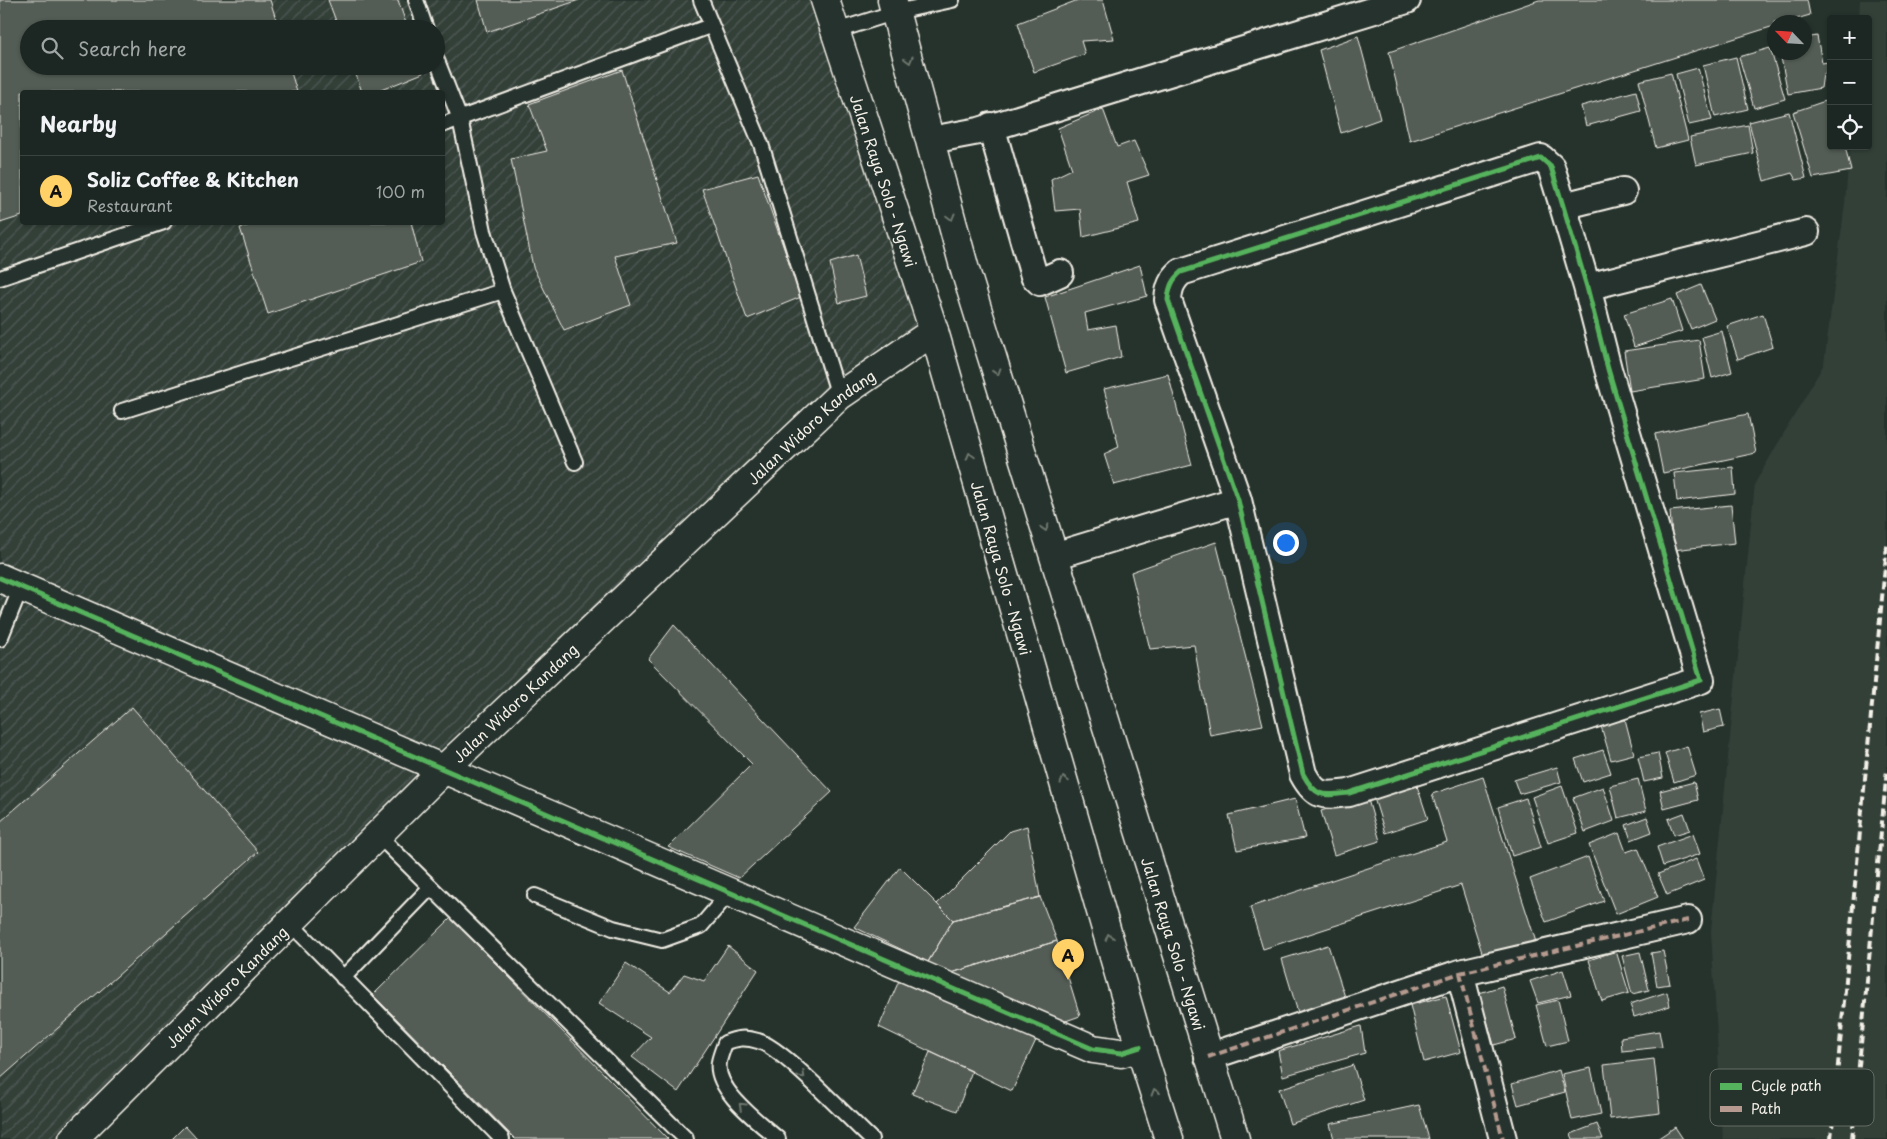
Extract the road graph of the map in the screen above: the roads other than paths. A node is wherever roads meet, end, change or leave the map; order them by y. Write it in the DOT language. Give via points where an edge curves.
graph roads {
  1 [pos="416,0"];
  2 [pos="701,0"];
  3 [pos="825,0"];
  4 [pos="952,0"];
  5 [pos="1407,0"];
  6 [pos="894,6"];
  7 [pos="423,20"];
  8 [pos="710,26"];
  9 [pos="836,31"];
  10 [pos="443,75"];
  11 [pos="460,119"];
  12 [pos="445,124"];
  13 [pos="991,126"];
  14 [pos="931,140"];
  15 [pos="1623,191"];
  16 [pos="1563,206"];
  17 [pos="155,225"];
  18 [pos="1806,232"];
  19 [pos="1060,273"];
  20 [pos="0,278"];
  21 [pos="1587,287"];
  22 [pos="503,291"];
  23 [pos="934,331"];
  24 [pos="839,396"];
  25 [pos="122,411"];
  26 [pos="575,462"];
  27 [pos="1238,500"];
  28 [pos="1054,556"];
  29 [pos="11,582"];
  30 [pos="0,639"];
  31 [pos="445,768"];
  32 [pos="379,836"];
  33 [pos="432,887"];
  34 [pos="730,892"];
  35 [pos="535,896"];
  36 [pos="1688,920"];
  37 [pos="291,924"];
  38 [pos="1460,973"];
  39 [pos="343,978"];
  40 [pos="1140,1047"];
  41 [pos="1208,1057"];
  42 [pos="73,1139"];
  43 [pos="502,1139"];
  44 [pos="686,1139"];
  45 [pos="778,1139"];
  46 [pos="870,1139"];
  47 [pos="1169,1139"];
  48 [pos="1235,1139"];
  49 [pos="1503,1139"];
  1 -- 7 [label="lane"];
  2 -- 8 [label="lane"];
  3 -- 9 [label="main road, Jalan Raya Solo - Ngawi"];
  4 -- 6 [label="lane"];
  5 -- 13 [label="street"];
  6 -- 9 [label="lane"];
  6 -- 14 [label="main road, Jalan Raya Solo - Ngawi, one-way"];
  8 -- 11 [label="lane"];
  8 -- 24 [label="lane" via="761,144"];
  9 -- 23 [label="main road, Jalan Raya Solo - Ngawi"];
  10 -- 11 [label="lane"];
  11 -- 12 [label="lane"];
  11 -- 22 [label="lane" via="484,231"];
  13 -- 14 [label="street"];
  13 -- 19 [label="street" via="1034,276 1040,282"];
  14 -- 28 [label="main road, Jalan Raya Solo - Ngawi, one-way" via="965,270"];
  15 -- 16 [label="street"];
  16 -- 21 [label="street"];
  16 -- 27 [label="street" via="1551,167 1541,158 1181,272 1173,279 1168,300"];
  17 -- 20 [label="lane"];
  18 -- 21 [label="street"];
  21 -- 27 [label="street" via="1608,369 1701,680 1348,793 1326,796 1317,793 1303,774"];
  22 -- 25 [label="lane"];
  22 -- 26 [label="lane"];
  23 -- 24 [label="main road, Jalan Widoro Kandang"];
  40 -- 23 [label="main road, Jalan Raya Solo - Ngawi, one-way"];
  24 -- 31 [label="main road, Jalan Widoro Kandang"];
  27 -- 28 [label="street"];
  28 -- 41 [label="main road, Jalan Raya Solo - Ngawi"];
  29 -- 30 [label="lane"];
  29 -- 31 [label="main road"];
  31 -- 32 [label="main road, Jalan Widoro Kandang"];
  31 -- 34 [label="main road"];
  32 -- 33 [label="lane"];
  32 -- 37 [label="main road, Jalan Widoro Kandang"];
  33 -- 39 [label="lane"];
  33 -- 44 [label="lane"];
  34 -- 35 [label="lane" via="702,926 662,940 613,928"];
  34 -- 40 [label="main road" via="1093,1049 1121,1053"];
  36 -- 38 [label="street"];
  37 -- 39 [label="lane"];
  37 -- 42 [label="main road, Jalan Widoro Kandang"];
  38 -- 41 [label="street"];
  38 -- 49 [label="street"];
  39 -- 43 [label="lane"];
  47 -- 40 [label="main road, Jalan Raya Solo - Ngawi, one-way"];
  41 -- 48 [label="main road, Jalan Raya Solo - Ngawi"];
  45 -- 46 [label="lane, one-way" via="732,1096 720,1079 718,1063 725,1043 739,1038 760,1041 781,1055"];
}
